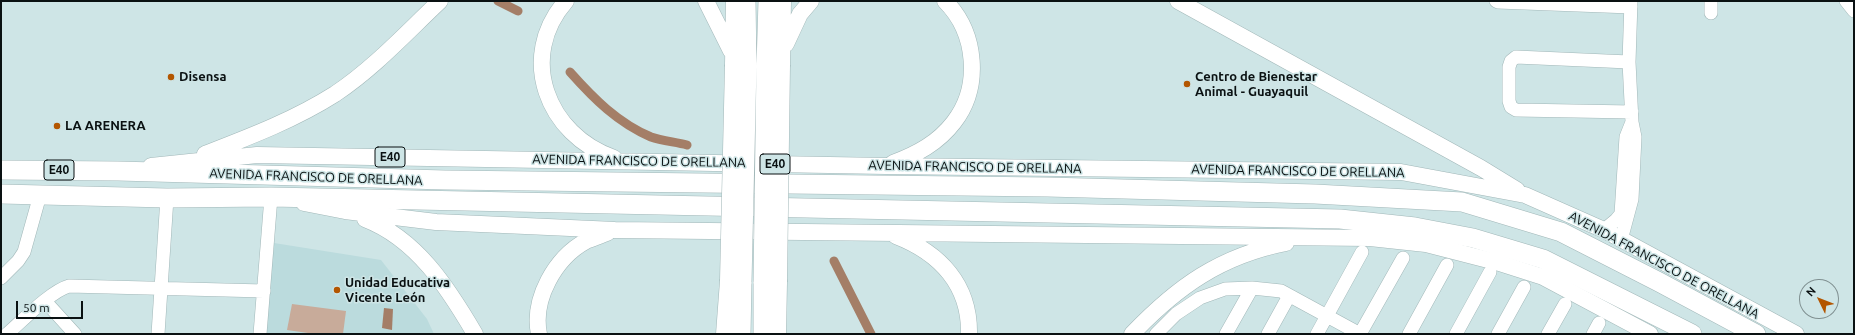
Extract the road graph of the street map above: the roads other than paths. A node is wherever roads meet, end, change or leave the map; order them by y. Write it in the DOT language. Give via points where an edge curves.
graph roads {
  1 [pos="440,1"];
  2 [pos="566,1"];
  3 [pos="706,1"];
  4 [pos="734,1"];
  5 [pos="746,1"];
  6 [pos="768,1"];
  7 [pos="783,1"];
  8 [pos="811,1"];
  9 [pos="945,1"];
  10 [pos="1178,1"];
  11 [pos="1496,1"];
  12 [pos="1846,1"];
  13 [pos="1631,4"];
  14 [pos="1854,11"];
  15 [pos="777,61"];
  16 [pos="738,62"];
  17 [pos="1629,62"];
  18 [pos="1632,117"];
  19 [pos="188,161"];
  20 [pos="623,161"];
  21 [pos="886,166"];
  22 [pos="1,170"];
  23 [pos="118,170"];
  24 [pos="1,194"];
  25 [pos="40,195"];
  26 [pos="1525,195"];
  27 [pos="271,197"];
  28 [pos="167,198"];
  29 [pos="345,211"];
  30 [pos="1625,214"];
  31 [pos="615,230"];
  32 [pos="1604,230"];
  33 [pos="889,234"];
  34 [pos="1315,238"];
  35 [pos="1621,240"];
  36 [pos="1362,252"];
  37 [pos="1403,258"];
  38 [pos="1447,265"];
  39 [pos="1490,272"];
  40 [pos="1,278"];
  41 [pos="735,282"];
  42 [pos="771,282"];
  43 [pos="1524,287"];
  44 [pos="161,288"];
  45 [pos="1252,288"];
  46 [pos="264,291"];
  47 [pos="1289,296"];
  48 [pos="45,302"];
  49 [pos="1565,304"];
  50 [pos="1327,316"];
  51 [pos="7,334"];
  52 [pos="75,334"];
  53 [pos="158,334"];
  54 [pos="260,334"];
  55 [pos="475,334"];
  56 [pos="539,334"];
  57 [pos="724,334"];
  58 [pos="741,334"];
  59 [pos="763,334"];
  60 [pos="778,334"];
  61 [pos="969,334"];
  62 [pos="1132,334"];
  63 [pos="1156,334"];
  64 [pos="1226,334"];
  65 [pos="1268,334"];
  66 [pos="1317,334"];
  67 [pos="1360,334"];
  68 [pos="1409,334"];
  69 [pos="1456,334"];
  70 [pos="1498,334"];
  71 [pos="1548,334"];
  72 [pos="1650,334"];
  73 [pos="1692,334"];
  74 [pos="1756,334"];
  75 [pos="1796,334"];
  1 -- 19 [label="main road" via="379,60 336,93 288,120"];
  2 -- 20 [label="main road" via="551,22 545,40 543,74 548,97 558,117 579,138 597,151"];
  3 -- 16 [label="main road"];
  4 -- 16 [label="main road"];
  5 -- 16 [label="highway"];
  6 -- 15 [label="highway"];
  7 -- 15 [label="main road"];
  8 -- 15 [label="main road" via="794,26"];
  9 -- 21 [label="main road" via="961,23 970,47 972,71 966,100 953,123 935,142 916,154"];
  10 -- 26 [label="main road" via="1481,168"];
  11 -- 13 [label="street"];
  12 -- 14 [label="street"];
  13 -- 17 [label="street"];
  15 -- 42 [label="highway, bridge"];
  16 -- 41 [label="highway, bridge"];
  17 -- 18 [label="street"];
  17 -- 18 [label="street" via="1516,57 1509,67 1509,101 1516,110"];
  18 -- 30 [label="street" via="1635,138 1632,199"];
  19 -- 20 [label="main road, AVENIDA FRANCISCO DE ORELLANA / E40" via="257,155"];
  19 -- 23 [label="main road, AVENIDA FRANCISCO DE ORELLANA / E40"];
  20 -- 21 [label="main road, AVENIDA FRANCISCO DE ORELLANA / E40"];
  21 -- 26 [label="main road, AVENIDA FRANCISCO DE ORELLANA" via="1400,172"];
  22 -- 23 [label="highway, AVENIDA FRANCISCO DE ORELLANA / E40"];
  23 -- 74 [label="highway, AVENIDA FRANCISCO DE ORELLANA" via="445,180 1047,187 1315,194 1462,202 1561,232"];
  24 -- 25 [label="highway, AVENIDA FRANCISCO DE ORELLANA / E40"];
  25 -- 28 [label="highway, AVENIDA FRANCISCO DE ORELLANA / E40"];
  25 -- 40 [label="street" via="24,252"];
  26 -- 32 [label="main road, AVENIDA FRANCISCO DE ORELLANA"];
  27 -- 28 [label="highway, AVENIDA FRANCISCO DE ORELLANA / E40"];
  27 -- 29 [label="main road, AVENIDA FRANCISCO DE ORELLANA / E40"];
  27 -- 46 [label="street"];
  27 -- 73 [label="highway, AVENIDA FRANCISCO DE ORELLANA" via="1348,220 1415,227 1473,238 1542,260"];
  28 -- 44 [label="street"];
  29 -- 31 [label="main road, AVENIDA FRANCISCO DE ORELLANA" via="436,222"];
  29 -- 55 [label="main road" via="385,228 417,253 455,300"];
  30 -- 32 [label="street"];
  30 -- 35 [label="street"];
  31 -- 33 [label="main road, AVENIDA FRANCISCO DE ORELLANA"];
  31 -- 56 [label="main road" via="587,241 575,249 556,269 541,299 538,316"];
  32 -- 35 [label="main road, AVENIDA FRANCISCO DE ORELLANA"];
  33 -- 34 [label="main road, AVENIDA FRANCISCO DE ORELLANA"];
  33 -- 61 [label="main road" via="921,247 945,268 960,289"];
  34 -- 62 [label="main road" via="1254,251 1208,271 1166,300"];
  34 -- 72 [label="main road, AVENIDA FRANCISCO DE ORELLANA" via="1370,238 1426,244 1496,262 1543,277"];
  35 -- 75 [label="main road, AVENIDA FRANCISCO DE ORELLANA"];
  36 -- 50 [label="street"];
  37 -- 67 [label="street"];
  38 -- 68 [label="street"];
  39 -- 69 [label="street"];
  41 -- 57 [label="main road"];
  41 -- 58 [label="highway"];
  42 -- 59 [label="highway"];
  42 -- 60 [label="main road"];
  43 -- 70 [label="street"];
  44 -- 46 [label="street"];
  44 -- 48 [label="street" via="80,285 64,288"];
  44 -- 53 [label="street"];
  45 -- 47 [label="street" via="1281,291"];
  45 -- 63 [label="street" via="1225,289 1200,298 1176,314"];
  45 -- 64 [label="street"];
  46 -- 54 [label="street"];
  47 -- 50 [label="street"];
  47 -- 65 [label="street"];
  48 -- 51 [label="street"];
  48 -- 52 [label="street"];
  49 -- 71 [label="street"];
  50 -- 66 [label="street"];
  50 -- 67 [label="street"];
}
